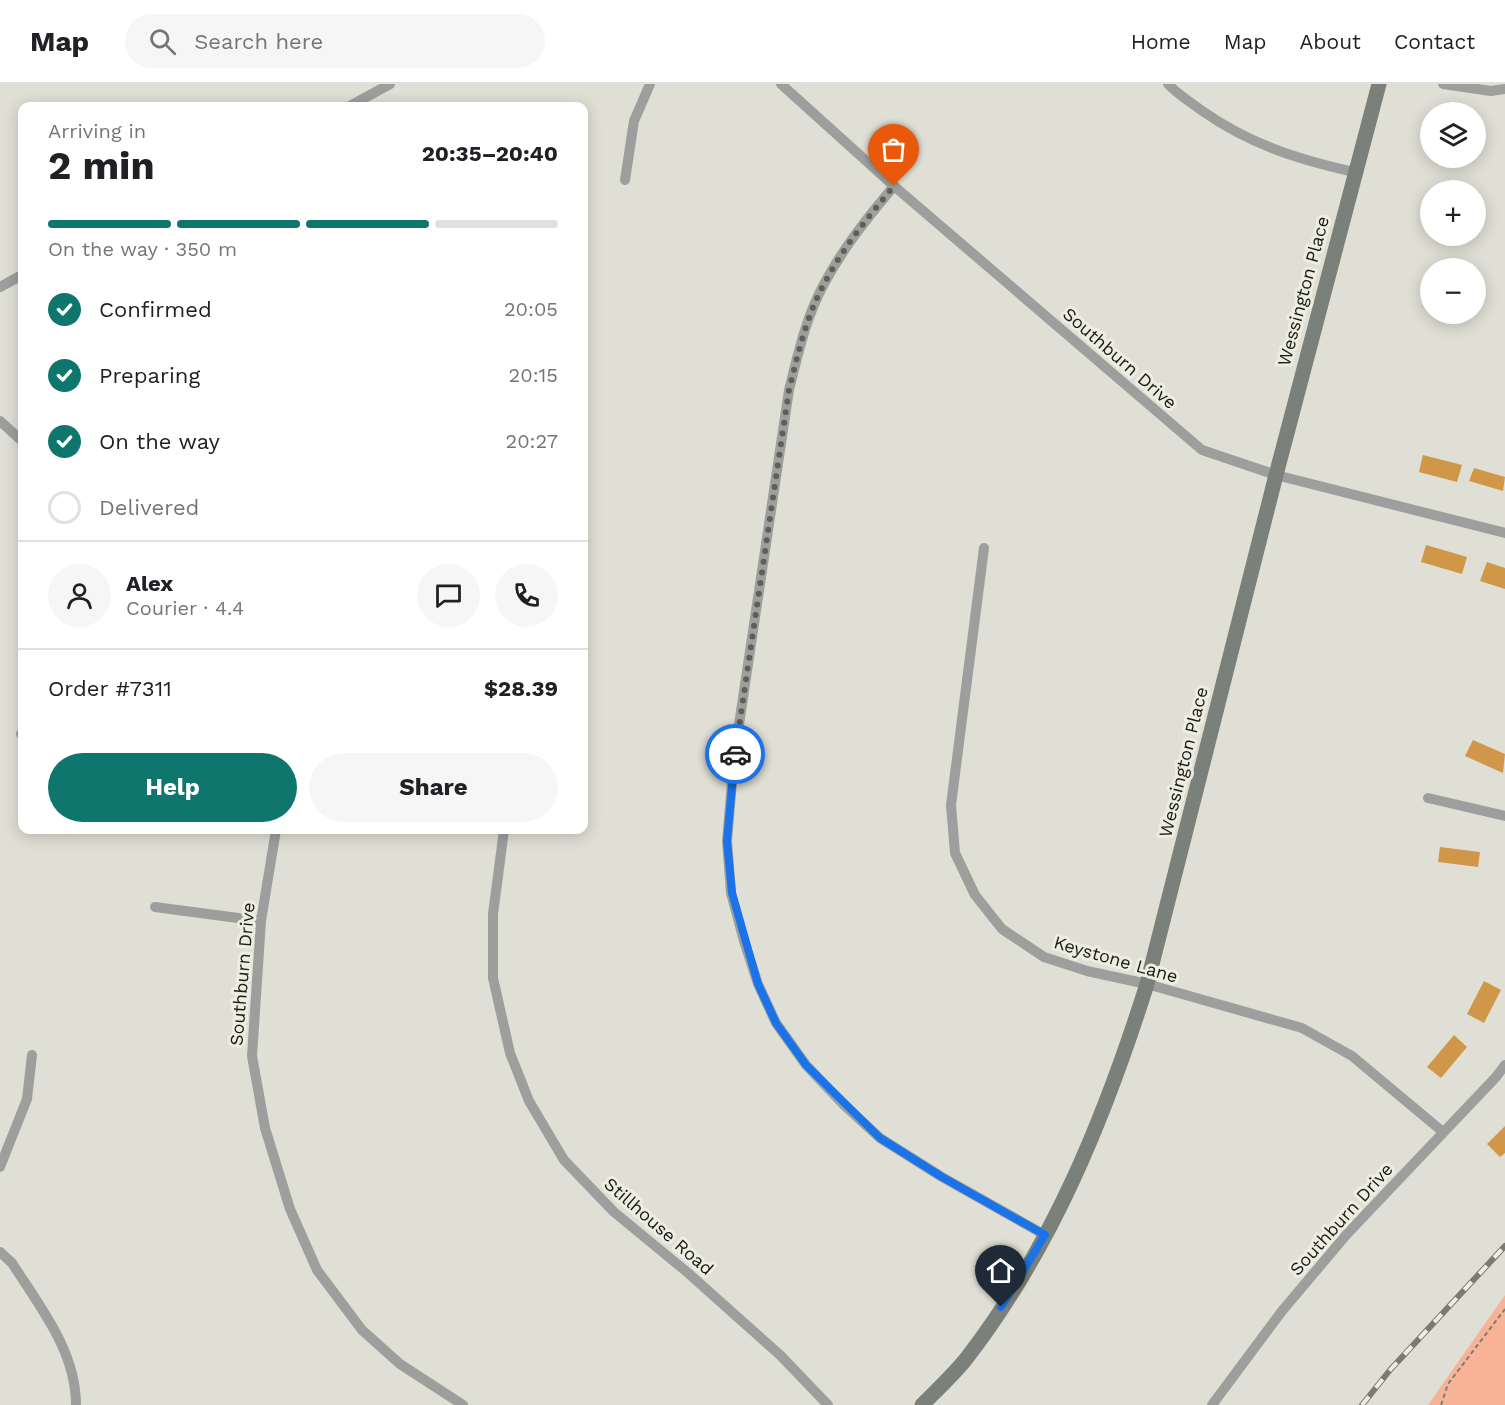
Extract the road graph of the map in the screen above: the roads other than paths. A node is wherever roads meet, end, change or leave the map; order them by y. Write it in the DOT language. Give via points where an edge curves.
graph roads {
  1 [pos="390,84"];
  2 [pos="650,84"];
  3 [pos="781,84"];
  4 [pos="1168,84"];
  5 [pos="1379,84"];
  6 [pos="1443,84"];
  7 [pos="1505,89"];
  8 [pos="357,102"];
  9 [pos="1354,172"];
  10 [pos="624,180"];
  11 [pos="894,186"];
  12 [pos="18,276"];
  13 [pos="0,287"];
  14 [pos="0,421"];
  15 [pos="18,437"];
  16 [pos="1276,475"];
  17 [pos="1505,533"];
  18 [pos="984,548"];
  19 [pos="1428,798"];
  20 [pos="1505,816"];
  21 [pos="275,834"];
  22 [pos="503,834"];
  23 [pos="155,907"];
  24 [pos="261,921"];
  25 [pos="1147,984"];
  26 [pos="32,1054"];
  27 [pos="1505,1065"];
  28 [pos="1443,1132"];
  29 [pos="0,1167"];
  30 [pos="1045,1235"];
  31 [pos="0,1252"];
  32 [pos="76,1405"];
  33 [pos="463,1405"];
  34 [pos="828,1405"];
  35 [pos="922,1405"];
  36 [pos="1212,1405"];
  1 -- 8 [label="street"];
  2 -- 10 [label="street" via="634,122"];
  3 -- 11 [label="street, Southburn Drive"];
  4 -- 9 [label="street" via="1222,125 1261,146"];
  5 -- 9 [label="street, Wessington Place"];
  6 -- 7 [label="street" via="1491,91"];
  9 -- 16 [label="street, Wessington Place"];
  11 -- 16 [label="street, Southburn Drive" via="1203,450"];
  11 -- 30 [label="street" via="856,231 823,285 802,336 789,390 734,758 727,841 732,893 758,984 776,1023 806,1065 880,1138"];
  12 -- 13 [label="street"];
  14 -- 15 [label="street"];
  16 -- 17 [label="street, Southburn Drive"];
  16 -- 25 [label="street, Wessington Place"];
  18 -- 25 [label="street, Keystone Lane" via="951,805 955,853 975,895 1002,929 1044,957"];
  19 -- 20 [label="street"];
  21 -- 24 [label="street, Southburn Drive"];
  22 -- 34 [label="street, Stillhouse Road" via="493,914 493,978 510,1053 529,1101 564,1160 614,1212 780,1354"];
  23 -- 24 [label="street"];
  24 -- 33 [label="street, Southburn Drive" via="252,1056 265,1128 290,1209 317,1270 362,1330 400,1365"];
  25 -- 28 [label="street, Keystone Lane" via="1302,1028 1352,1056"];
  25 -- 30 [label="street, Wessington Place" via="1111,1092 1078,1174"];
  26 -- 29 [label="street" via="27,1099"];
  27 -- 28 [label="street, Southburn Drive"];
  28 -- 36 [label="street, Southburn Drive" via="1282,1311"];
  30 -- 35 [label="street, Wessington Place" via="1014,1290 965,1359"];
  31 -- 32 [label="street" via="12,1263 67,1352"];
}
